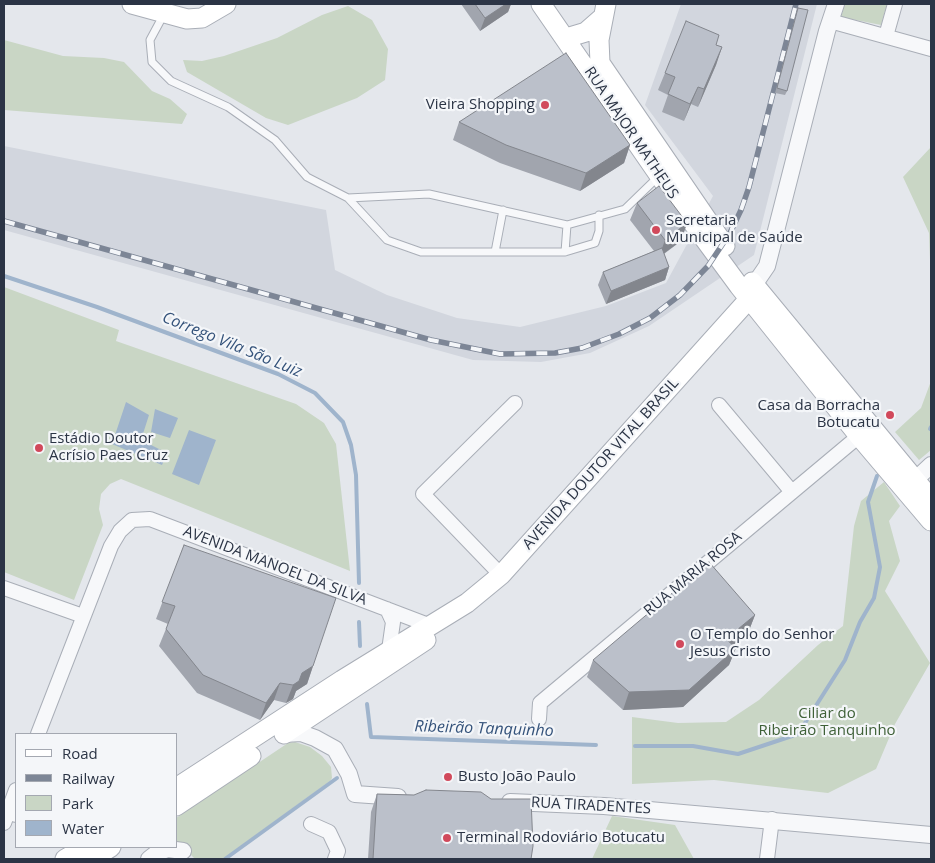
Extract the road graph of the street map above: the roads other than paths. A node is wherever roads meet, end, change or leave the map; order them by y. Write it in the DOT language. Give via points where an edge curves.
graph roads {
  1 [pos="132,4"];
  2 [pos="226,4"];
  3 [pos="541,4"];
  4 [pos="836,4"];
  5 [pos="895,4"];
  6 [pos="604,11"];
  7 [pos="164,14"];
  8 [pos="830,21"];
  9 [pos="886,36"];
  10 [pos="566,38"];
  11 [pos="931,49"];
  12 [pos="660,176"];
  13 [pos="348,198"];
  14 [pos="503,210"];
  15 [pos="599,215"];
  16 [pos="568,225"];
  17 [pos="494,252"];
  18 [pos="565,252"];
  19 [pos="747,290"];
  20 [pos="515,403"];
  21 [pos="719,405"];
  22 [pos="859,436"];
  23 [pos="931,465"];
  24 [pos="915,480"];
  25 [pos="792,492"];
  26 [pos="931,499"];
  27 [pos="931,521"];
  28 [pos="501,575"];
  29 [pos="4,588"];
  30 [pos="387,609"];
  31 [pos="83,616"];
  32 [pos="431,626"];
  33 [pos="388,656"];
  34 [pos="538,719"];
  35 [pos="38,733"];
  36 [pos="284,734"];
  37 [pos="178,787"];
  38 [pos="15,793"];
  39 [pos="415,797"];
  40 [pos="494,801"];
  41 [pos="178,805"];
  42 [pos="8,815"];
  43 [pos="772,819"];
  44 [pos="311,824"];
  45 [pos="931,835"];
  46 [pos="84,848"];
  47 [pos="109,848"];
  48 [pos="184,851"];
  49 [pos="65,859"];
  50 [pos="92,859"];
  51 [pos="149,859"];
  52 [pos="335,859"];
  53 [pos="767,859"];
  1 -- 7 [label="main road"];
  2 -- 7 [label="main road" via="202,18 187,19"];
  3 -- 10 [label="main road, RUA MAJOR MATHEUS"];
  4 -- 8 [label="street"];
  5 -- 9 [label="street"];
  6 -- 10 [label="main road" via="586,32"];
  6 -- 19 [label="main road, RUA MAJOR MATHEUS" via="599,40 600,64"];
  7 -- 13 [label="lane" via="150,40 152,62 171,81 228,107 274,140 307,177"];
  8 -- 9 [label="street"];
  8 -- 19 [label="street" via="767,266"];
  9 -- 11 [label="street"];
  10 -- 12 [label="main road, RUA MAJOR MATHEUS"];
  12 -- 15 [label="lane" via="625,209"];
  12 -- 19 [label="main road, RUA MAJOR MATHEUS"];
  13 -- 14 [label="lane" via="429,194"];
  13 -- 17 [label="lane" via="387,240 402,247 421,252"];
  14 -- 16 [label="lane"];
  14 -- 17 [label="lane"];
  15 -- 16 [label="lane"];
  15 -- 18 [label="lane" via="595,243"];
  16 -- 18 [label="lane"];
  17 -- 18 [label="lane"];
  19 -- 22 [label="main road"];
  19 -- 24 [label="main road" via="830,374"];
  19 -- 28 [label="main road, AVENIDA DOUTOR VITAL BRASIL"];
  20 -- 28 [label="street" via="423,494"];
  21 -- 25 [label="street"];
  22 -- 25 [label="street, RUA MARIA ROSA"];
  22 -- 27 [label="main road"];
  23 -- 24 [label="street"];
  24 -- 26 [label="main road"];
  25 -- 34 [label="street, RUA MARIA ROSA" via="540,703"];
  28 -- 32 [label="main road, AVENIDA DOUTOR VITAL BRASIL" via="468,604"];
  29 -- 31 [label="street"];
  30 -- 31 [label="street, AVENIDA MANOEL DA SILVA" via="150,519 132,520 120,531"];
  30 -- 32 [label="street, AVENIDA MANOEL DA SILVA"];
  30 -- 33 [label="street" via="393,622"];
  31 -- 35 [label="street"];
  32 -- 33 [label="main road, AVENIDA DOUTOR VITAL BRASIL"];
  33 -- 36 [label="main road" via="368,679"];
  33 -- 37 [label="main road" via="342,680"];
  36 -- 39 [label="street" via="301,733 335,749 350,774 355,794"];
  36 -- 41 [label="main road"];
  38 -- 42 [label="street"];
  40 -- 43 [label="street, RUA TIRADENTES"];
  43 -- 45 [label="street, RUA TIRADENTES"];
  43 -- 53 [label="street"];
  44 -- 52 [label="street" via="329,832 338,851"];
  46 -- 49 [label="main road"];
  47 -- 50 [label="main road"];
  48 -- 51 [label="street" via="163,851"];
}
